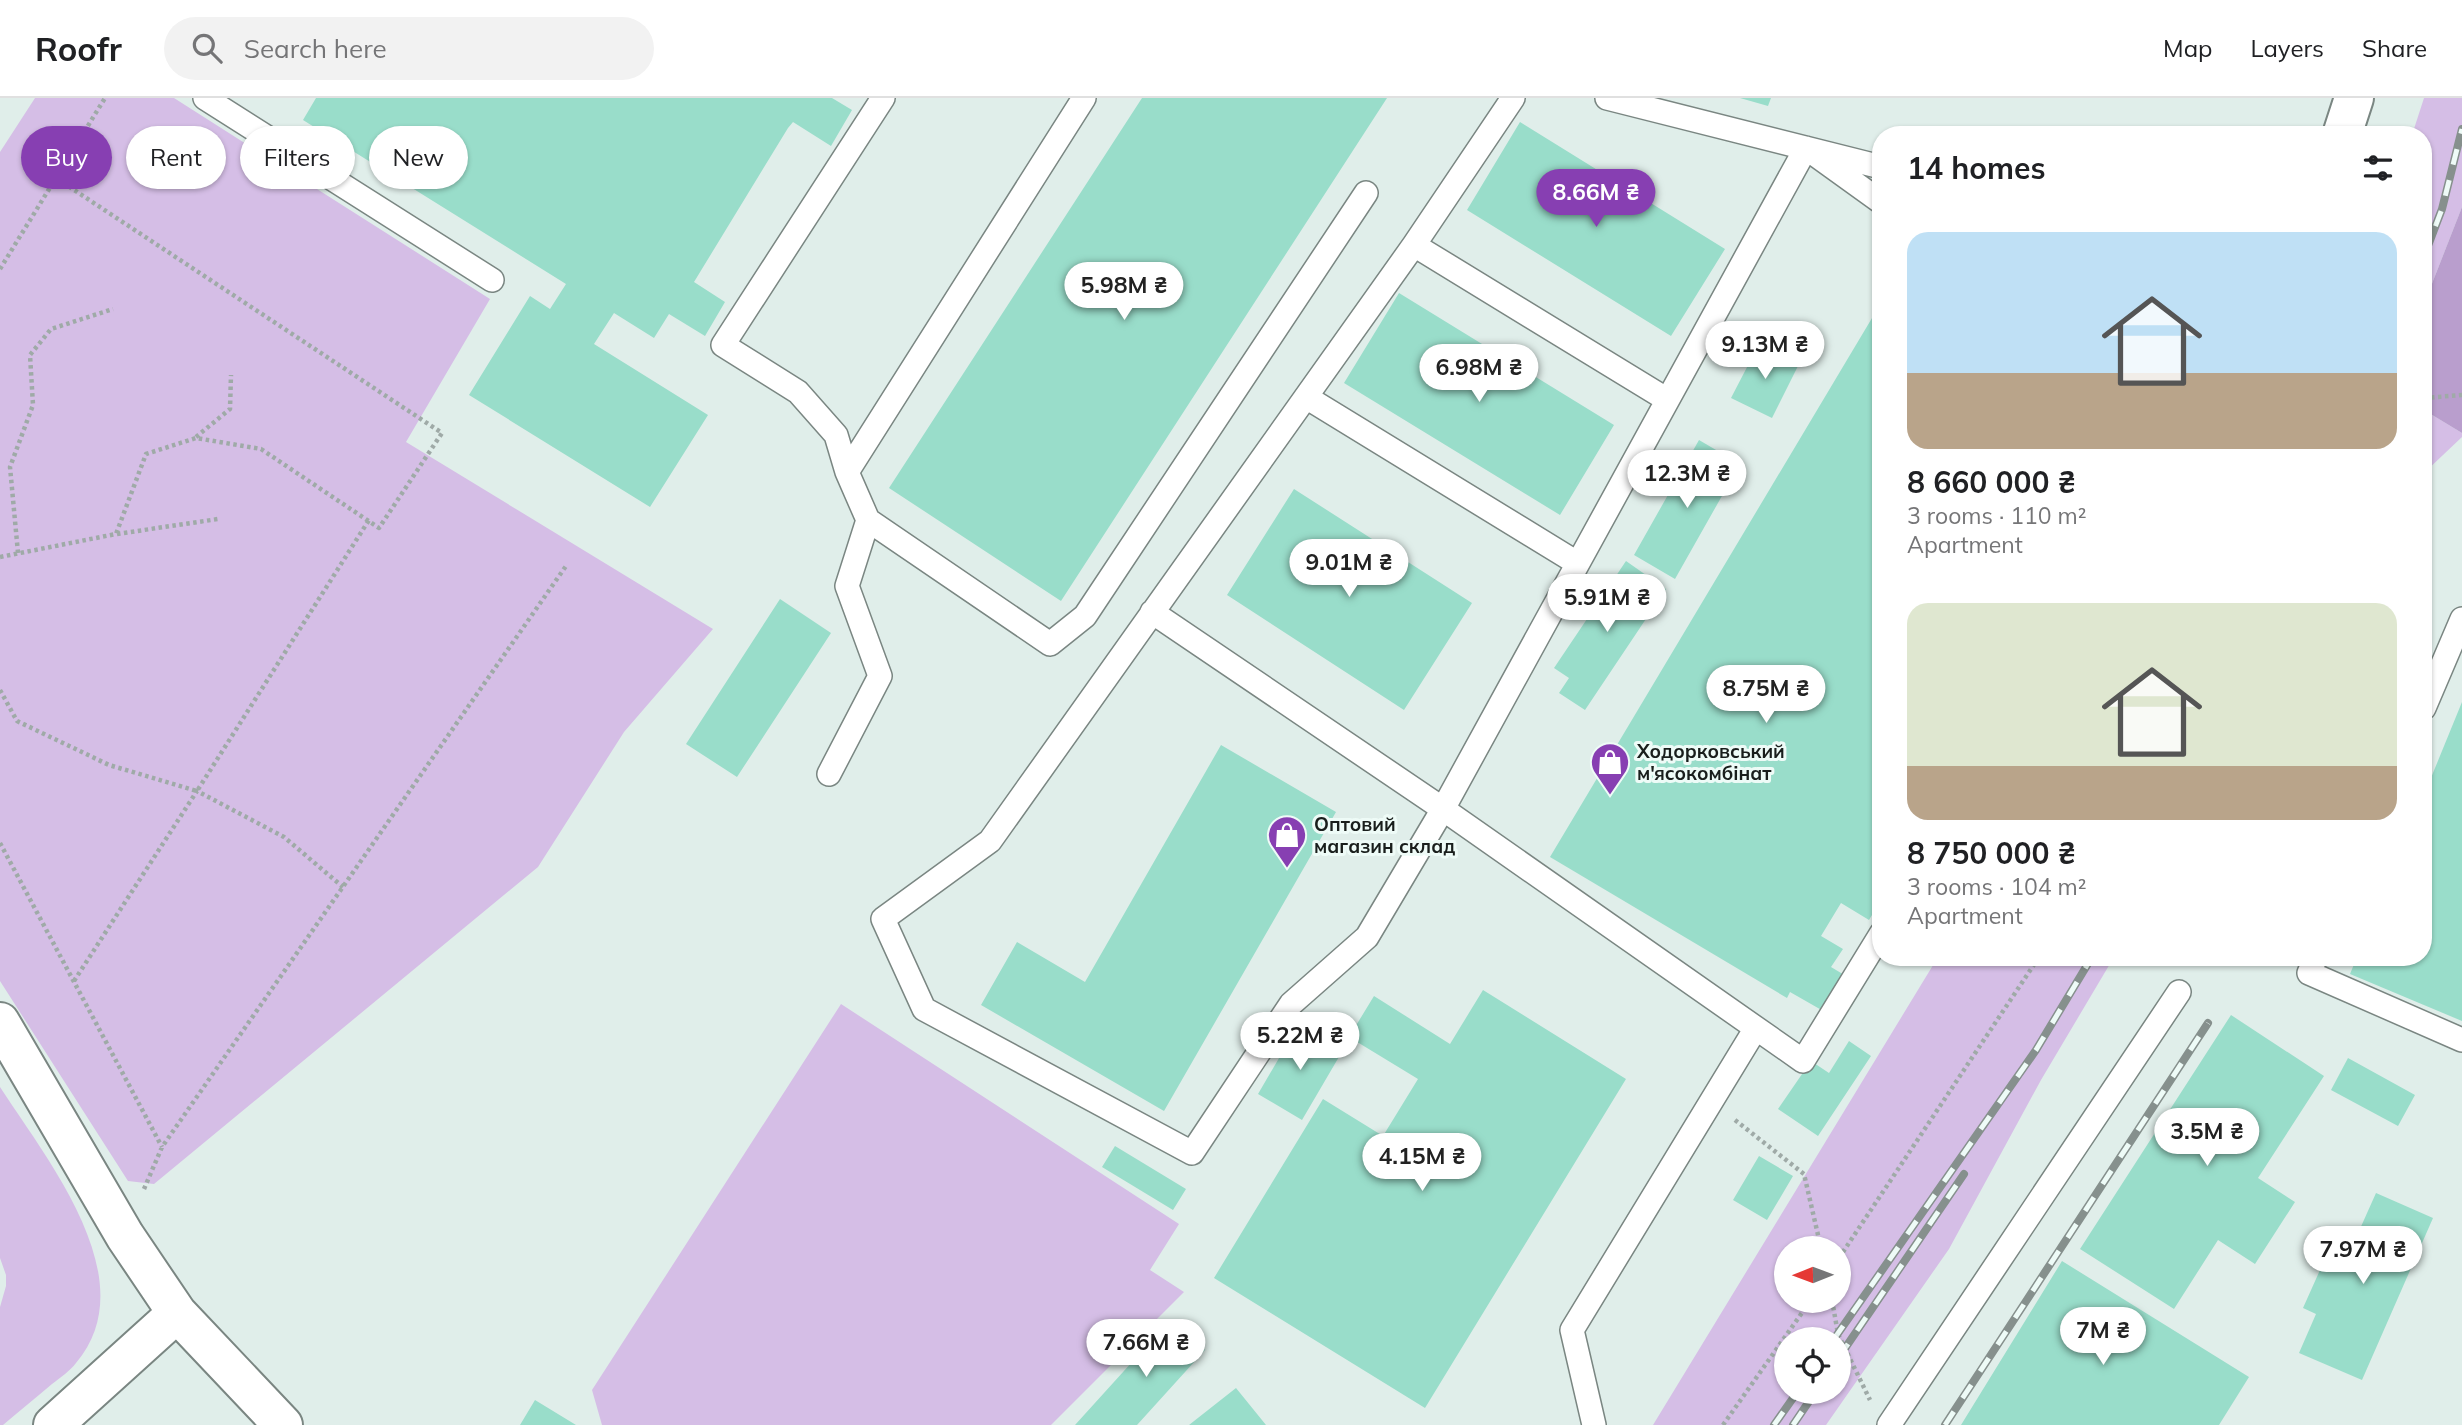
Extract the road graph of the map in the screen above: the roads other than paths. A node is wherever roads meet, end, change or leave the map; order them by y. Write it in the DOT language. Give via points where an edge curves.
graph roads {
  1 [pos="205,98"];
  2 [pos="883,98"];
  3 [pos="1084,98"];
  4 [pos="1513,98"];
  5 [pos="1607,98"];
  6 [pos="2354,98"];
  7 [pos="2345,126"];
  8 [pos="1806,148"];
  9 [pos="1872,165"];
  10 [pos="1366,193"];
  11 [pos="1872,196"];
  12 [pos="1413,245"];
  13 [pos="492,280"];
  14 [pos="1306,397"];
  15 [pos="1666,399"];
  16 [pos="847,472"];
  17 [pos="868,520"];
  18 [pos="1577,564"];
  19 [pos="1152,612"];
  20 [pos="2462,619"];
  21 [pos="2432,689"];
  22 [pos="829,774"];
  23 [pos="1443,809"];
  24 [pos="1872,949"];
  25 [pos="2312,966"];
  26 [pos="2179,992"];
  27 [pos="0,1022"];
  28 [pos="1756,1028"];
  29 [pos="2462,1040"];
  30 [pos="177,1313"];
  31 [pos="53,1425"];
  32 [pos="283,1425"];
  33 [pos="1594,1425"];
  34 [pos="1889,1425"];
  1 -- 13 [label="lane"];
  2 -- 16 [label="lane" via="723,345 798,392 836,435"];
  3 -- 16 [label="lane"];
  4 -- 12 [label="lane"];
  5 -- 8 [label="lane"];
  6 -- 7 [label="street"];
  8 -- 9 [label="lane"];
  8 -- 11 [label="lane"];
  8 -- 15 [label="lane"];
  10 -- 17 [label="lane" via="1085,616 1050,644"];
  12 -- 14 [label="lane"];
  12 -- 15 [label="lane"];
  14 -- 18 [label="lane"];
  14 -- 19 [label="lane"];
  15 -- 18 [label="lane"];
  16 -- 17 [label="lane"];
  17 -- 22 [label="lane" via="847,586 880,676"];
  18 -- 23 [label="lane"];
  19 -- 23 [label="lane"];
  19 -- 23 [label="lane" via="990,841 883,919 924,1009 1192,1153 1291,1004 1367,937"];
  20 -- 21 [label="lane"];
  23 -- 28 [label="lane"];
  24 -- 28 [label="lane" via="1803,1061"];
  25 -- 29 [label="lane" via="2309,973"];
  26 -- 34 [label="lane"];
  27 -- 30 [label="street" via="125,1236"];
  28 -- 33 [label="lane" via="1573,1331"];
  30 -- 31 [label="street"];
  30 -- 32 [label="street"];
}
